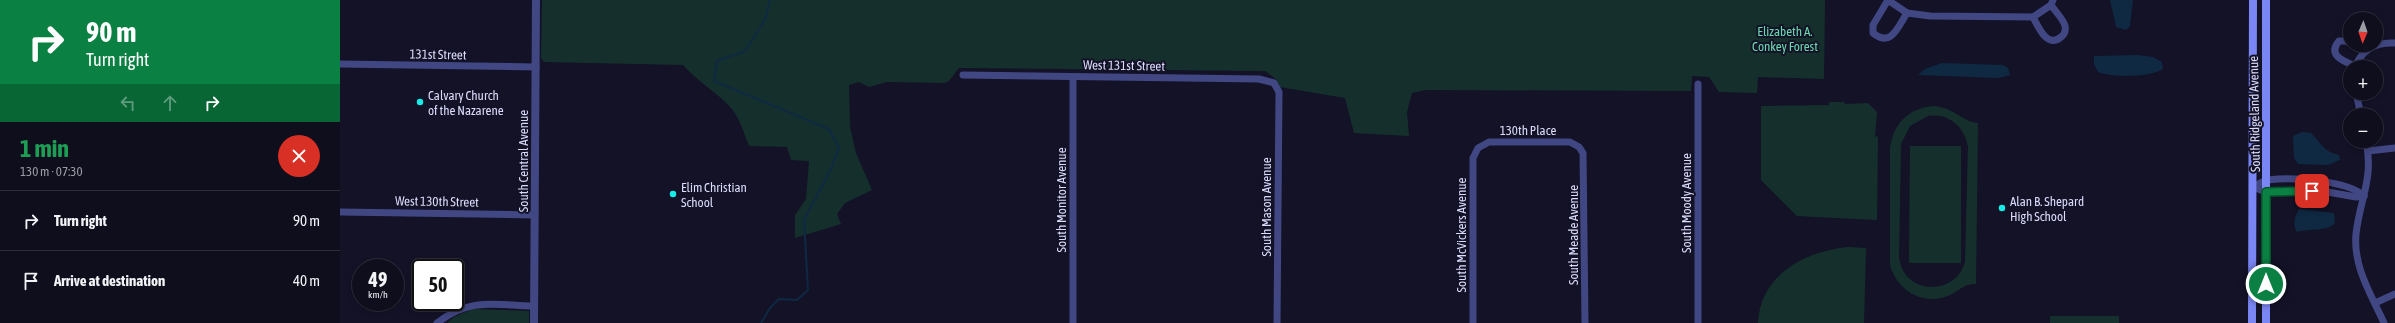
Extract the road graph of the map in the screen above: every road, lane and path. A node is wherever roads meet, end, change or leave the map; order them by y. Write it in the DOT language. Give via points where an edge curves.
graph roads {
  1 [pos="536,0"];
  2 [pos="1888,0"];
  3 [pos="2253,0"];
  4 [pos="2266,0"];
  5 [pos="2052,3"];
  6 [pos="1907,13"];
  7 [pos="2033,17"];
  8 [pos="2343,41"];
  9 [pos="2395,43"];
  10 [pos="2383,44"];
  11 [pos="2343,62"];
  12 [pos="340,64"];
  13 [pos="536,67"];
  14 [pos="963,75"];
  15 [pos="1073,77"];
  16 [pos="1698,84"];
  17 [pos="1279,92"];
  18 [pos="1580,147"];
  19 [pos="1478,148"];
  20 [pos="2367,148"];
  21 [pos="2395,148"];
  22 [pos="2368,151"];
  23 [pos="2266,180"];
  24 [pos="2253,186"];
  25 [pos="2266,192"];
  26 [pos="2364,196"];
  27 [pos="340,212"];
  28 [pos="534,215"];
  29 [pos="2395,294"];
  30 [pos="2375,303"];
  31 [pos="534,306"];
  32 [pos="437,323"];
  33 [pos="534,323"];
  34 [pos="1073,323"];
  35 [pos="1277,323"];
  36 [pos="1473,323"];
  37 [pos="1585,323"];
  38 [pos="1698,323"];
  39 [pos="2252,323"];
  40 [pos="2266,323"];
  41 [pos="2384,323"];
  1 -- 13 [label="street, South Central Avenue"];
  2 -- 6 [label="street"];
  2 -- 6 [label="street" via="1873,25 1873,32 1879,38 1893,36"];
  3 -- 24 [label="main road, South Ridgeland Avenue"];
  4 -- 23 [label="main road, South Ridgeland Avenue"];
  5 -- 7 [label="street"];
  5 -- 7 [label="street" via="2066,26 2065,34 2060,39 2052,41 2045,38"];
  6 -- 7 [label="street" via="1930,16"];
  8 -- 11 [label="street" via="2334,46 2334,53"];
  9 -- 10 [label="street"];
  12 -- 13 [label="street, 131st Street"];
  13 -- 28 [label="street, South Central Avenue"];
  14 -- 15 [label="street, West 131st Street"];
  15 -- 17 [label="street, West 131st Street" via="1259,79 1274,83"];
  15 -- 34 [label="street, South Monitor Avenue"];
  16 -- 38 [label="street, South Moody Avenue"];
  17 -- 35 [label="street, South Mason Avenue"];
  18 -- 19 [label="street, 130th Place" via="1570,142 1489,142"];
  18 -- 37 [label="street, South Meade Avenue" via="1584,158"];
  19 -- 36 [label="street, South McVickers Avenue" via="1473,158"];
  20 -- 22 [label="street"];
  21 -- 22 [label="street"];
  22 -- 26 [label="street" via="2370,171"];
  23 -- 24 [label="street"];
  23 -- 25 [label="main road, South Ridgeland Avenue"];
  23 -- 26 [label="street" via="2321,181 2356,188"];
  24 -- 25 [label="street"];
  24 -- 39 [label="main road, South Ridgeland Avenue"];
  25 -- 26 [label="street" via="2309,191"];
  25 -- 40 [label="main road, South Ridgeland Avenue"];
  26 -- 30 [label="street" via="2356,234 2356,252 2360,270"];
  27 -- 28 [label="street, West 130th Street"];
  28 -- 31 [label="street, South Central Avenue"];
  29 -- 30 [label="street"];
  30 -- 41 [label="street"];
  31 -- 32 [label="street" via="472,305 457,309"];
  31 -- 33 [label="street, South Central Avenue"];
}
